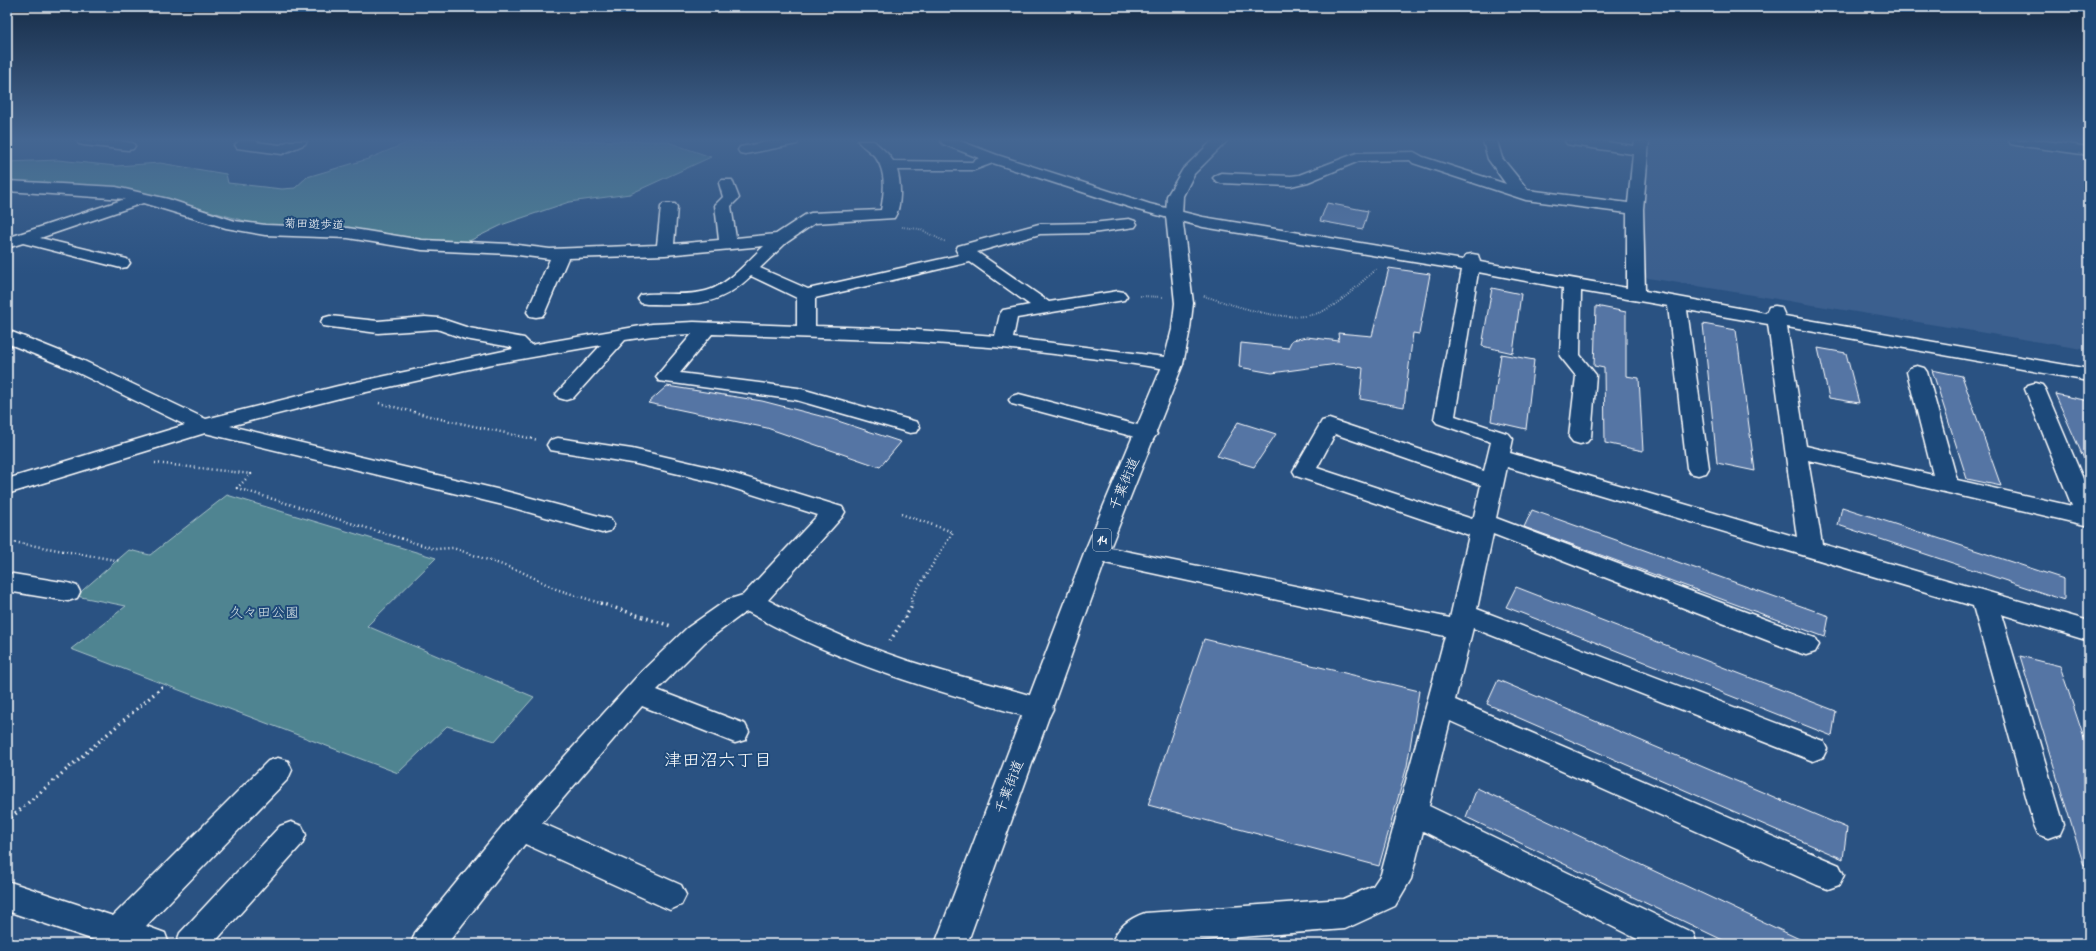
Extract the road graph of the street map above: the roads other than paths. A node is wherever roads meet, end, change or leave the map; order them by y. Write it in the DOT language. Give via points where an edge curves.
graph roads {
  1 [pos="94,185"];
  2 [pos="727,185"];
  3 [pos="892,185"];
  4 [pos="1084,185"];
  5 [pos="1104,185"];
  6 [pos="1180,185"];
  7 [pos="1500,185"];
  8 [pos="1516,185"];
  9 [pos="1637,185"];
  10 [pos="7,186"];
  11 [pos="1521,192"];
  12 [pos="141,198"];
  13 [pos="669,207"];
  14 [pos="1635,209"];
  15 [pos="1174,212"];
  16 [pos="1129,224"];
  17 [pos="24,238"];
  18 [pos="780,238"];
  19 [pos="7,243"];
  20 [pos="728,244"];
  21 [pos="665,250"];
  22 [pos="612,252"];
  23 [pos="561,254"];
  24 [pos="971,257"];
  25 [pos="1472,262"];
  26 [pos="121,264"];
  27 [pos="749,269"];
  28 [pos="1572,284"];
  29 [pos="1637,291"];
  30 [pos="806,295"];
  31 [pos="1118,296"];
  32 [pos="648,299"];
  33 [pos="1677,302"];
  34 [pos="1044,306"];
  35 [pos="536,312"];
  36 [pos="1775,315"];
  37 [pos="330,322"];
  38 [pos="706,329"];
  39 [pos="806,333"];
  40 [pos="7,336"];
  41 [pos="620,336"];
  42 [pos="1003,342"];
  43 [pos="527,352"];
  44 [pos="1173,364"];
  45 [pos="2089,366"];
  46 [pos="1917,372"];
  47 [pos="2089,375"];
  48 [pos="2035,389"];
  49 [pos="566,394"];
  50 [pos="1019,400"];
  51 [pos="204,426"];
  52 [pos="910,427"];
  53 [pos="1146,434"];
  54 [pos="1580,437"];
  55 [pos="558,445"];
  56 [pos="1796,450"];
  57 [pos="1698,468"];
  58 [pos="1495,469"];
  59 [pos="1947,485"];
  60 [pos="7,487"];
  61 [pos="2089,518"];
  62 [pos="602,525"];
  63 [pos="1481,526"];
  64 [pos="1811,549"];
  65 [pos="1096,553"];
  66 [pos="7,582"];
  67 [pos="68,592"];
  68 [pos="1984,600"];
  69 [pos="751,602"];
  70 [pos="1461,622"];
  71 [pos="2089,631"];
  72 [pos="1806,645"];
  73 [pos="637,694"];
  74 [pos="1440,704"];
  75 [pos="1039,708"];
  76 [pos="735,732"];
  77 [pos="1813,749"];
  78 [pos="278,770"];
  79 [pos="1412,812"];
  80 [pos="2049,826"];
  81 [pos="520,827"];
  82 [pos="291,835"];
  83 [pos="1828,875"];
  84 [pos="670,895"];
  85 [pos="7,896"];
  86 [pos="119,932"];
  87 [pos="153,944"];
  88 [pos="192,944"];
  89 [pos="427,944"];
  90 [pos="951,944"];
  91 [pos="1126,944"];
  92 [pos="1681,944"];
  1 -- 22 [label="main road, 菊田遊歩道" via="126,187 172,198 241,220 271,224 355,226 432,238 555,246 616,244"];
  2 -- 20 [label="main road" via="730,198 723,205"];
  3 -- 18 [label="main road" via="893,193 888,215 811,218"];
  4 -- 15 [label="main road"];
  5 -- 15 [label="main road"];
  6 -- 15 [label="main road, 千葉街道 / 14" via="1175,196"];
  7 -- 11 [label="main road"];
  8 -- 11 [label="main road"];
  9 -- 14 [label="main road"];
  10 -- 12 [label="main road" via="116,192"];
  11 -- 14 [label="main road" via="1526,195"];
  12 -- 17 [label="main road"];
  12 -- 23 [label="main road" via="162,202 232,225 265,230 348,233 422,245"];
  13 -- 21 [label="main road"];
  14 -- 29 [label="main road"];
  15 -- 25 [label="main road" via="1203,222"];
  15 -- 44 [label="main road, 千葉街道 / 14" via="1184,304"];
  16 -- 24 [label="main road" via="1040,229 964,250"];
  17 -- 19 [label="main road"];
  17 -- 26 [label="main road"];
  18 -- 20 [label="main road"];
  18 -- 27 [label="main road"];
  20 -- 21 [label="main road"];
  21 -- 22 [label="main road"];
  22 -- 23 [label="main road"];
  23 -- 35 [label="main road"];
  24 -- 30 [label="main road"];
  24 -- 34 [label="main road"];
  25 -- 28 [label="main road"];
  25 -- 29 [label="main road"];
  25 -- 58 [label="main road" via="1444,419 1502,439"];
  27 -- 30 [label="main road"];
  27 -- 32 [label="main road" via="726,289 703,298"];
  28 -- 29 [label="main road"];
  28 -- 54 [label="main road" via="1570,356 1586,375"];
  29 -- 33 [label="main road"];
  29 -- 36 [label="main road"];
  30 -- 39 [label="main road"];
  31 -- 34 [label="main road"];
  33 -- 36 [label="main road"];
  33 -- 57 [label="main road"];
  34 -- 42 [label="main road" via="1009,314"];
  36 -- 45 [label="main road"];
  36 -- 47 [label="main road"];
  36 -- 56 [label="main road"];
  37 -- 43 [label="main road" via="363,327 439,324 465,333 517,342"];
  38 -- 39 [label="main road"];
  38 -- 41 [label="main road" via="652,330"];
  38 -- 52 [label="main road" via="666,377 798,394"];
  39 -- 42 [label="main road" via="905,335"];
  40 -- 51 [label="main road" via="75,364"];
  41 -- 43 [label="main road"];
  41 -- 49 [label="main road"];
  42 -- 44 [label="main road"];
  43 -- 51 [label="main road" via="338,392"];
  44 -- 53 [label="main road, 千葉街道 / 14"];
  46 -- 59 [label="main road"];
  48 -- 61 [label="main road"];
  50 -- 53 [label="main road"];
  51 -- 60 [label="main road"];
  51 -- 62 [label="main road" via="505,498"];
  53 -- 65 [label="main road, 千葉街道 / 14"];
  55 -- 69 [label="main road" via="632,456 722,477 834,512"];
  56 -- 59 [label="main road"];
  56 -- 64 [label="main road"];
  58 -- 63 [label="main road"];
  58 -- 63 [label="main road" via="1329,425 1304,471"];
  58 -- 64 [label="main road"];
  59 -- 61 [label="main road"];
  63 -- 70 [label="main road"];
  63 -- 72 [label="main road"];
  64 -- 68 [label="main road"];
  65 -- 70 [label="main road"];
  65 -- 75 [label="main road, 千葉街道 / 14"];
  66 -- 67 [label="main road"];
  68 -- 71 [label="main road"];
  68 -- 80 [label="main road"];
  69 -- 73 [label="main road" via="736,606 696,634"];
  69 -- 75 [label="main road" via="783,622 874,659 944,682"];
  70 -- 74 [label="main road"];
  70 -- 77 [label="main road"];
  73 -- 76 [label="main road"];
  73 -- 81 [label="main road"];
  74 -- 79 [label="main road"];
  74 -- 83 [label="main road"];
  75 -- 90 [label="main road, 千葉街道 / 14"];
  78 -- 86 [label="main road"];
  79 -- 91 [label="main road" via="1395,879 1384,896 1378,899 1345,914 1145,928"];
  79 -- 92 [label="main road"];
  81 -- 84 [label="main road"];
  81 -- 89 [label="main road"];
  82 -- 88 [label="main road"];
  85 -- 86 [label="main road"];
  86 -- 87 [label="main road"];
}
